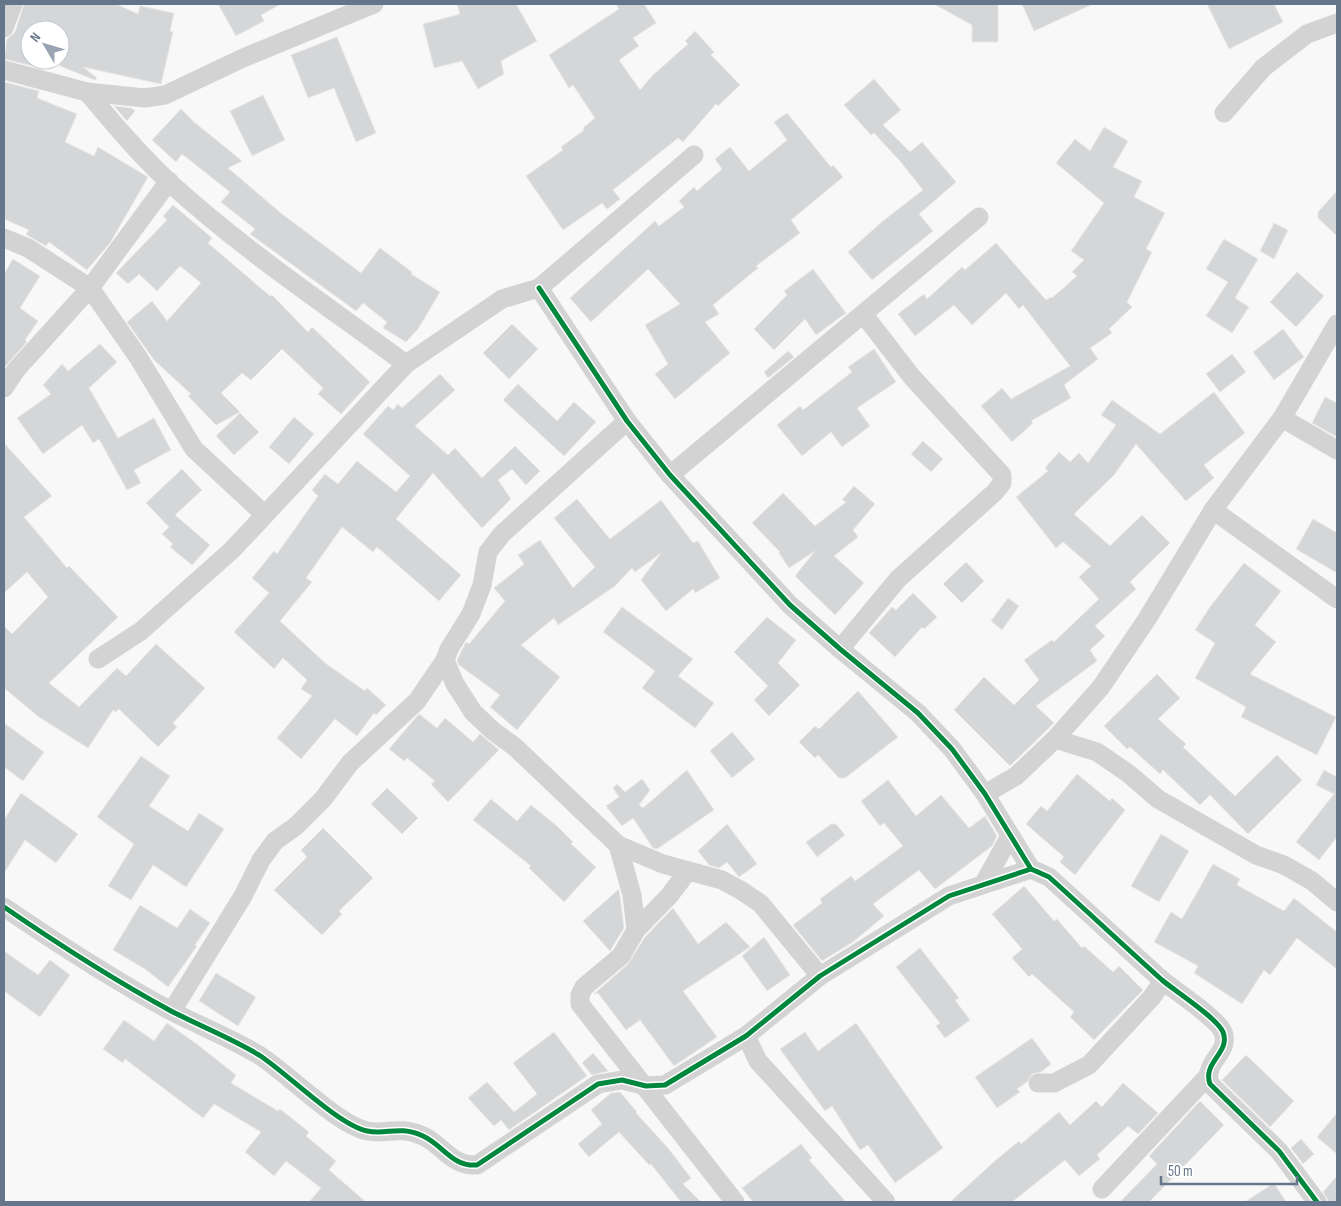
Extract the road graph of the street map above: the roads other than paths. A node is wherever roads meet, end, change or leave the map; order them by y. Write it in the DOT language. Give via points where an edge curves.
graph roads {
  1 [pos="13,4"];
  2 [pos="374,4"];
  3 [pos="1337,23"];
  4 [pos="4,28"];
  5 [pos="4,70"];
  6 [pos="87,92"];
  7 [pos="1224,114"];
  8 [pos="694,155"];
  9 [pos="168,181"];
  10 [pos="979,217"];
  11 [pos="4,238"];
  12 [pos="90,288"];
  13 [pos="539,288"];
  14 [pos="864,315"];
  15 [pos="1337,324"];
  16 [pos="406,364"];
  17 [pos="4,388"];
  18 [pos="1282,418"];
  19 [pos="628,421"];
  20 [pos="1337,450"];
  21 [pos="670,475"];
  22 [pos="1213,510"];
  23 [pos="264,514"];
  24 [pos="1337,599"];
  25 [pos="840,649"];
  26 [pos="98,659"];
  27 [pos="445,660"];
  28 [pos="1055,739"];
  29 [pos="985,794"];
  30 [pos="1010,836"];
  31 [pos="618,845"];
  32 [pos="1031,869"];
  33 [pos="688,871"];
  34 [pos="984,883"];
  35 [pos="1337,902"];
  36 [pos="4,907"];
  37 [pos="636,930"];
  38 [pos="820,976"];
  39 [pos="1163,981"];
  40 [pos="172,1011"];
  41 [pos="746,1036"];
  42 [pos="1208,1077"];
  43 [pos="1038,1084"];
  44 [pos="646,1086"];
  45 [pos="1102,1188"];
  46 [pos="736,1202"];
  47 [pos="886,1202"];
  48 [pos="1317,1202"];
  1 -- 4 [label="street"];
  2 -- 6 [label="street" via="243,58 166,95 145,98"];
  3 -- 7 [label="street" via="1307,34 1263,68"];
  5 -- 6 [label="street"];
  6 -- 9 [label="street"];
  8 -- 13 [label="street"];
  9 -- 12 [label="street"];
  9 -- 16 [label="street" via="226,231"];
  10 -- 14 [label="street"];
  11 -- 12 [label="street" via="28,248"];
  12 -- 17 [label="street" via="16,370"];
  12 -- 23 [label="street" via="138,357 194,449"];
  13 -- 16 [label="street" via="502,299"];
  13 -- 19 [label="street"];
  14 -- 21 [label="street"];
  14 -- 25 [label="street" via="912,376 1002,475 1002,483 898,579"];
  15 -- 18 [label="street"];
  16 -- 23 [label="street"];
  18 -- 20 [label="street"];
  18 -- 22 [label="street"];
  19 -- 21 [label="street"];
  19 -- 27 [label="street" via="502,534 488,552 482,585 471,614"];
  21 -- 25 [label="street" via="790,605"];
  22 -- 24 [label="street"];
  22 -- 28 [label="street" via="1101,686"];
  23 -- 26 [label="street" via="232,550 141,631"];
  25 -- 29 [label="street" via="918,713 952,749"];
  27 -- 31 [label="street" via="473,712 515,747"];
  27 -- 40 [label="street" via="417,701 350,763 323,799 296,826 275,841"];
  28 -- 29 [label="street" via="1016,776"];
  28 -- 35 [label="street" via="1097,752 1158,799 1256,855 1298,873"];
  29 -- 30 [label="street"];
  30 -- 32 [label="street"];
  30 -- 34 [label="street"];
  31 -- 33 [label="street"];
  31 -- 37 [label="street" via="632,895"];
  32 -- 34 [label="street"];
  32 -- 39 [label="street" via="1049,877"];
  33 -- 37 [label="street"];
  33 -- 38 [label="street" via="722,880 760,904"];
  34 -- 38 [label="street" via="949,896"];
  36 -- 40 [label="street" via="46,936"];
  37 -- 44 [label="street" via="621,956 584,987 580,1004"];
  38 -- 41 [label="street"];
  39 -- 42 [label="street" via="1223,1032 1224,1043 1208,1070"];
  39 -- 43 [label="street" via="1089,1065 1054,1082"];
  40 -- 44 [label="street" via="260,1056 345,1120 367,1131 407,1129 426,1137 458,1163 468,1166 477,1165 598,1084 622,1080"];
  41 -- 44 [label="street" via="665,1085"];
  41 -- 47 [label="street" via="758,1061"];
  42 -- 45 [label="street"];
  42 -- 48 [label="street" via="1210,1084 1279,1151"];
  44 -- 46 [label="street"];
}
